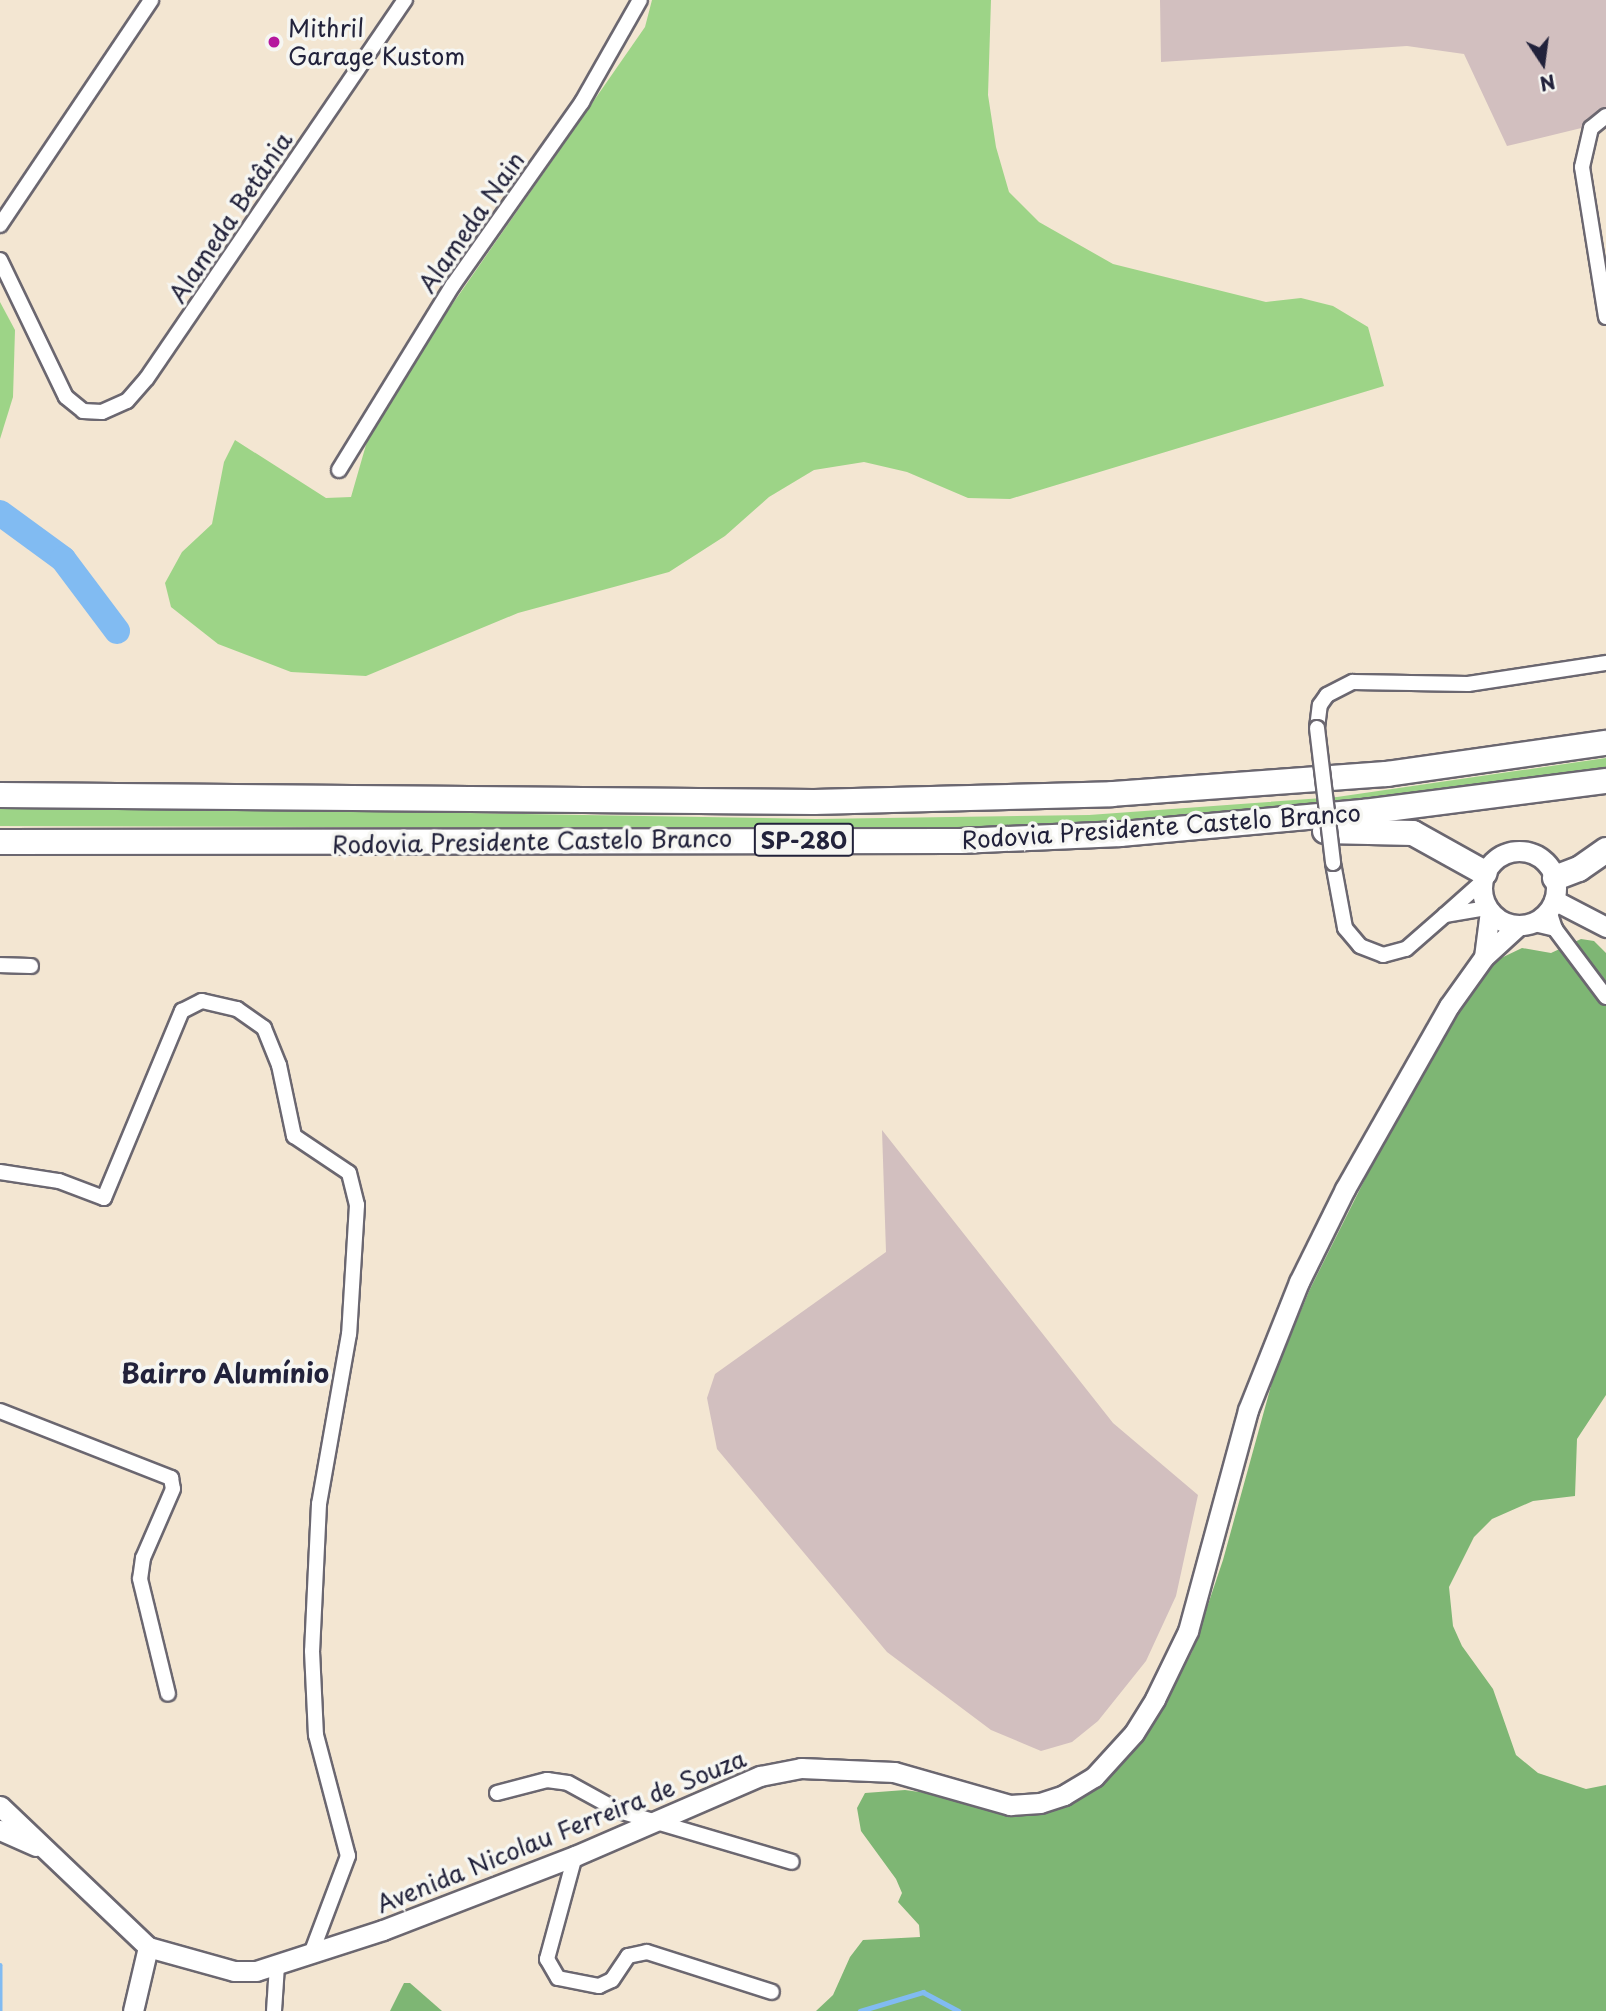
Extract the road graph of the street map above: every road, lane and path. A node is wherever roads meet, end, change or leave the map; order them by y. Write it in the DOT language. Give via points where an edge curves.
graph roads {
  1 [pos="151,0"];
  2 [pos="405,0"];
  3 [pos="640,0"];
  4 [pos="1606,116"];
  5 [pos="0,225"];
  6 [pos="0,260"];
  7 [pos="1606,317"];
  8 [pos="339,470"];
  9 [pos="1606,663"];
  10 [pos="1606,743"];
  11 [pos="1606,781"];
  12 [pos="0,795"];
  13 [pos="1121,834"];
  14 [pos="0,842"];
  15 [pos="1606,850"];
  16 [pos="1483,878"];
  17 [pos="1553,904"];
  18 [pos="1489,910"];
  19 [pos="1445,915"];
  20 [pos="1525,924"];
  21 [pos="1606,927"];
  22 [pos="1484,957"];
  23 [pos="0,965"];
  24 [pos="31,966"];
  25 [pos="1606,997"];
  26 [pos="0,1172"];
  27 [pos="0,1411"];
  28 [pos="168,1693"];
  29 [pos="497,1793"];
  30 [pos="0,1806"];
  31 [pos="654,1820"];
  32 [pos="0,1830"];
  33 [pos="50,1851"];
  34 [pos="575,1856"];
  35 [pos="792,1862"];
  36 [pos="148,1947"];
  37 [pos="311,1954"];
  38 [pos="277,1966"];
  39 [pos="772,1992"];
  40 [pos="133,2011"];
  41 [pos="275,2011"];
  1 -- 5 [label="street"];
  2 -- 6 [label="street, Alameda Betânia" via="127,401 102,412 83,411 66,397"];
  3 -- 8 [label="street, Alameda Nain" via="582,102 453,285"];
  4 -- 7 [label="street" via="1591,128 1582,167"];
  9 -- 19 [label="street, bridge" via="1468,684 1353,682 1327,695 1320,705 1317,727 1345,928 1360,946 1383,955 1406,949"];
  10 -- 12 [label="highway, Rodovia Presidente Castelo Branco / SP-280" via="1387,774 1112,794 814,802"];
  11 -- 13 [label="highway, Rodovia Presidente Castelo Branco / SP-280" via="1364,813"];
  13 -- 14 [label="highway, Rodovia Presidente Castelo Branco / SP-280" via="960,841"];
  13 -- 16 [label="highway" via="1413,832"];
  15 -- 17 [label="highway" via="1579,869"];
  16 -- 17 [label="street" via="1500,856 1522,851 1543,859"];
  16 -- 18 [label="street"];
  16 -- 19 [label="street"];
  17 -- 20 [label="street"];
  17 -- 21 [label="street"];
  17 -- 25 [label="street"];
  18 -- 19 [label="street"];
  18 -- 20 [label="street"];
  18 -- 22 [label="street, Avenida Nicolau Ferreira de Souza"];
  20 -- 22 [label="street, Avenida Nicolau Ferreira de Souza"];
  22 -- 31 [label="street, Avenida Nicolau Ferreira de Souza" via="1394,1098 1299,1282 1248,1410 1188,1631 1134,1733 1094,1777 1040,1803 1010,1805 894,1772 802,1768 760,1776"];
  23 -- 24 [label="street"];
  26 -- 37 [label="street" via="59,1181 104,1198 182,1011 202,1001 237,1009 264,1028 279,1065 295,1136 341,1165 355,1190 349,1334 318,1504 312,1592 316,1735 348,1856"];
  27 -- 28 [label="street" via="171,1478 173,1489 143,1558 139,1579"];
  29 -- 31 [label="street" via="547,1780 568,1783 619,1811"];
  30 -- 33 [label="street, Avenida Nicolau Ferreira de Souza"];
  31 -- 34 [label="street, Avenida Nicolau Ferreira de Souza"];
  31 -- 35 [label="street"];
  32 -- 33 [label="street, Avenida Nicolau Ferreira de Souza"];
  33 -- 36 [label="street, Avenida Nicolau Ferreira de Souza"];
  34 -- 37 [label="street, Avenida Nicolau Ferreira de Souza"];
  34 -- 39 [label="street" via="548,1967 558,1978 575,1985 607,1983 637,1951"];
  36 -- 38 [label="street, Avenida Nicolau Ferreira de Souza" via="234,1971"];
  36 -- 40 [label="street"];
  37 -- 38 [label="street, Avenida Nicolau Ferreira de Souza"];
  38 -- 41 [label="street"];
}
